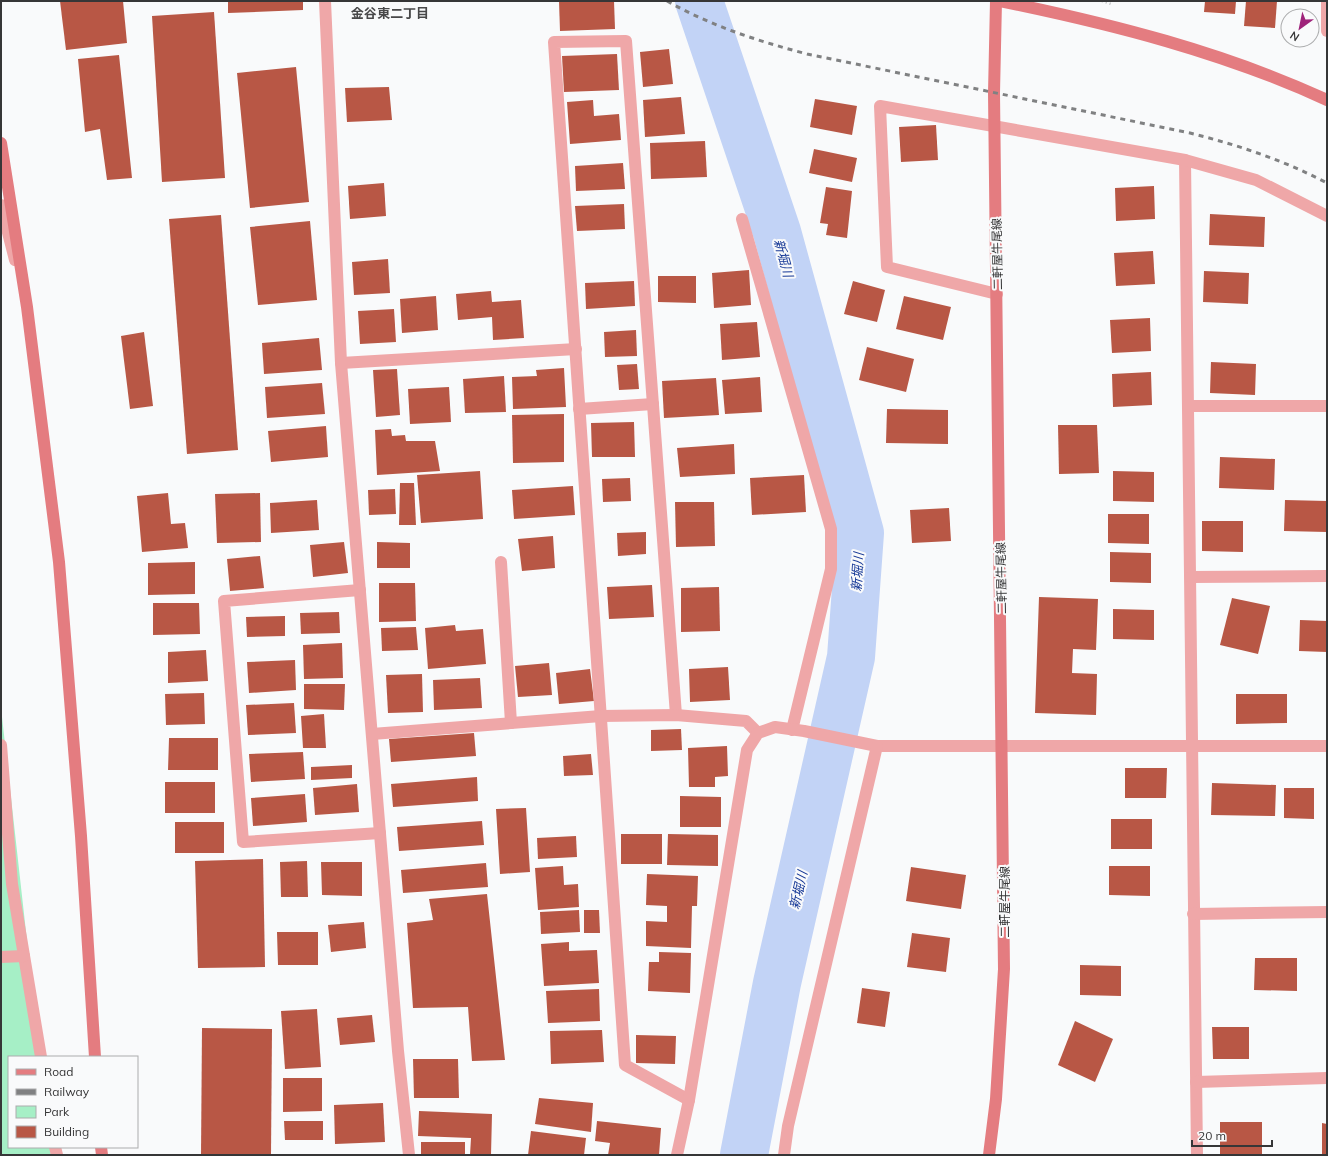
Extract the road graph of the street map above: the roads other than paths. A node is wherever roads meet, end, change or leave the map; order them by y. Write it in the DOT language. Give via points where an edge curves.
graph roads {
  1 [pos="325,1"];
  2 [pos="996,1"];
  3 [pos="1000,1"];
  4 [pos="1327,1"];
  5 [pos="1327,31"];
  6 [pos="1327,100"];
  7 [pos="995,125"];
  8 [pos="1,143"];
  9 [pos="1185,160"];
  10 [pos="1,205"];
  11 [pos="1327,216"];
  12 [pos="742,220"];
  13 [pos="998,294"];
  14 [pos="27,307"];
  15 [pos="576,349"];
  16 [pos="341,363"];
  17 [pos="653,404"];
  18 [pos="1188,406"];
  19 [pos="1327,406"];
  20 [pos="580,409"];
  21 [pos="501,562"];
  22 [pos="1327,576"];
  23 [pos="1191,577"];
  24 [pos="360,590"];
  25 [pos="676,715"];
  26 [pos="601,716"];
  27 [pos="511,723"];
  28 [pos="798,730"];
  29 [pos="758,732"];
  30 [pos="372,734"];
  31 [pos="1,745"];
  32 [pos="1003,745"];
  33 [pos="877,746"];
  34 [pos="1192,746"];
  35 [pos="1327,746"];
  36 [pos="380,833"];
  37 [pos="1327,912"];
  38 [pos="1193,914"];
  39 [pos="24,956"];
  40 [pos="1,958"];
  41 [pos="41,1056"];
  42 [pos="95,1056"];
  43 [pos="1327,1078"];
  44 [pos="1196,1082"];
  45 [pos="689,1100"];
  46 [pos="409,1155"];
  47 [pos="677,1155"];
  48 [pos="784,1155"];
  49 [pos="989,1155"];
  50 [pos="1197,1155"];
  1 -- 16 [label="street"];
  2 -- 7 [label="street, 二軒屋牛尾線"];
  3 -- 6 [label="street" via="1132,31 1192,49 1255,70"];
  4 -- 5 [label="street"];
  7 -- 9 [label="street"];
  7 -- 13 [label="street, 二軒屋牛尾線"];
  7 -- 13 [label="street" via="880,106 887,267"];
  8 -- 14 [label="street"];
  9 -- 11 [label="street" via="1256,180"];
  9 -- 18 [label="street"];
  10 -- 14 [label="street"];
  12 -- 28 [label="street" via="831,529 831,569"];
  13 -- 32 [label="street, 二軒屋牛尾線"];
  14 -- 42 [label="street" via="59,562"];
  15 -- 16 [label="street"];
  15 -- 17 [label="street" via="554,42 626,41"];
  15 -- 20 [label="street"];
  16 -- 24 [label="street"];
  17 -- 20 [label="street"];
  17 -- 25 [label="street"];
  18 -- 19 [label="street"];
  18 -- 23 [label="street"];
  20 -- 26 [label="street"];
  21 -- 27 [label="street"];
  22 -- 23 [label="street"];
  23 -- 34 [label="street"];
  24 -- 30 [label="street"];
  24 -- 36 [label="street" via="224,601 243,842"];
  25 -- 26 [label="street"];
  25 -- 29 [label="street" via="746,721"];
  26 -- 27 [label="street"];
  26 -- 45 [label="street" via="625,1065"];
  27 -- 30 [label="street"];
  28 -- 29 [label="street" via="775,727"];
  28 -- 33 [label="street"];
  29 -- 45 [label="street" via="747,750"];
  30 -- 36 [label="street"];
  31 -- 39 [label="street" via="12,884"];
  32 -- 33 [label="street"];
  32 -- 34 [label="street"];
  32 -- 49 [label="street, 二軒屋牛尾線" via="1004,969 996,1099"];
  33 -- 48 [label="street" via="788,1126"];
  34 -- 35 [label="street"];
  34 -- 38 [label="street"];
  36 -- 46 [label="street"];
  37 -- 38 [label="street"];
  38 -- 44 [label="street"];
  39 -- 40 [label="street"];
  39 -- 41 [label="street"];
  43 -- 44 [label="street"];
  44 -- 50 [label="street"];
  45 -- 47 [label="street"];
}
